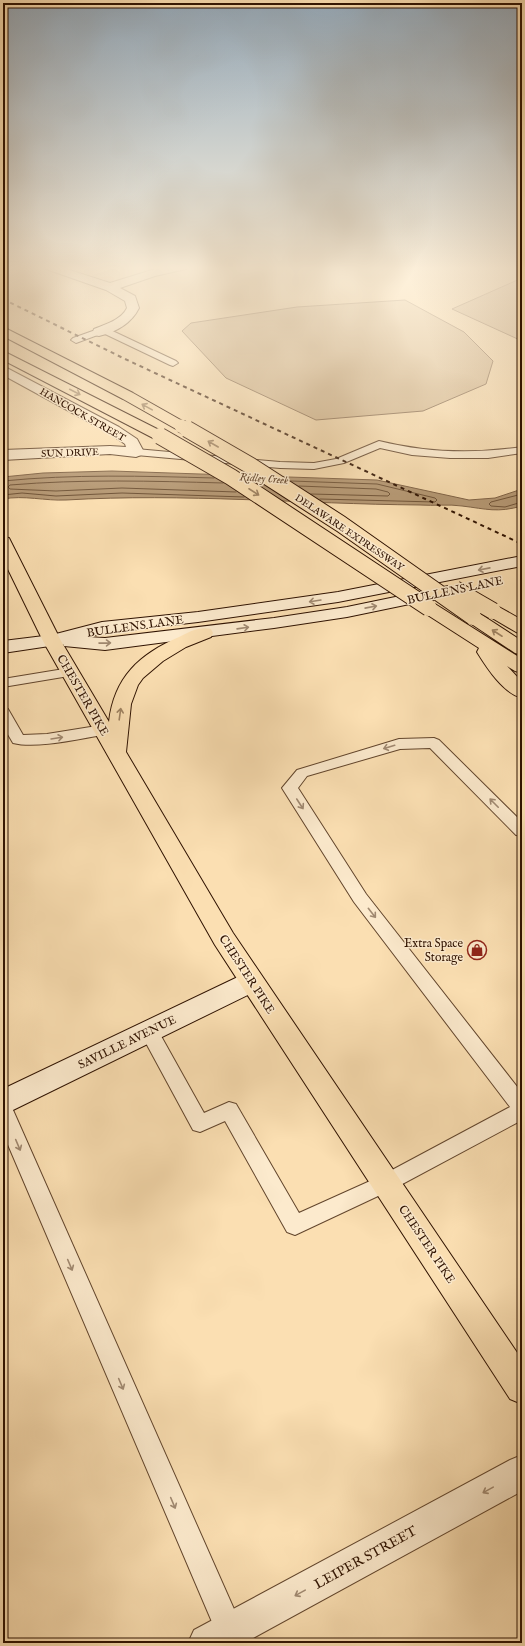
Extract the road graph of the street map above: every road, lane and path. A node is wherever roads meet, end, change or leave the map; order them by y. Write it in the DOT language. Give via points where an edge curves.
graph roads {
  1 [pos="28,344"];
  2 [pos="130,344"];
  3 [pos="3,354"];
  4 [pos="173,363"];
  5 [pos="3,370"];
  6 [pos="522,450"];
  7 [pos="136,452"];
  8 [pos="3,455"];
  9 [pos="341,524"];
  10 [pos="3,542"];
  11 [pos="522,560"];
  12 [pos="8,561"];
  13 [pos="522,575"];
  14 [pos="522,628"];
  15 [pos="204,633"];
  16 [pos="475,638"];
  17 [pos="52,641"];
  18 [pos="3,647"];
  19 [pos="522,649"];
  20 [pos="522,667"];
  21 [pos="70,672"];
  22 [pos="3,683"];
  23 [pos="522,692"];
  24 [pos="3,712"];
  25 [pos="103,730"];
  26 [pos="116,752"];
  27 [pos="522,830"];
  28 [pos="251,982"];
  29 [pos="149,1032"];
  30 [pos="3,1102"];
  31 [pos="522,1109"];
  32 [pos="3,1110"];
  33 [pos="386,1183"];
  34 [pos="521,1383"];
  35 [pos="522,1472"];
  36 [pos="224,1639"];
  9 -- 1 [label="main road, DELAWARE EXPRESSWAY, one-way, bridge" via="251,466 128,396"];
  2 -- 4 [label="lane"];
  3 -- 16 [label="main road, DELAWARE EXPRESSWAY, one-way, bridge" via="160,436 232,478"];
  5 -- 7 [label="street, HANCOCK STREET" via="114,430 132,442"];
  6 -- 7 [label="lane" via="488,454 436,454 398,451 379,444 340,462 324,466 280,465"];
  7 -- 8 [label="street, SUN DRIVE" via="110,450"];
  9 -- 14 [label="main road, bridge"];
  19 -- 9 [label="main road, DELAWARE EXPRESSWAY, one-way, bridge"];
  10 -- 12 [label="main road, CHESTER PIKE"];
  11 -- 17 [label="street, BULLENS LANE, one-way" via="338,597 102,628"];
  12 -- 17 [label="main road, CHESTER PIKE"];
  15 -- 13 [label="street, BULLENS LANE, one-way" via="347,612"];
  17 -- 15 [label="street, BULLENS LANE, one-way" via="105,644"];
  26 -- 15 [label="main road, one-way" via="123,697 135,676 143,666 164,651"];
  16 -- 20 [label="main road, DELAWARE EXPRESSWAY"];
  16 -- 23 [label="main road" via="509,681"];
  17 -- 18 [label="street"];
  17 -- 21 [label="main road, CHESTER PIKE"];
  21 -- 22 [label="lane"];
  21 -- 25 [label="main road, CHESTER PIKE"];
  24 -- 25 [label="lane, one-way" via="18,740 47,739"];
  25 -- 26 [label="main road, CHESTER PIKE"];
  26 -- 28 [label="main road, CHESTER PIKE"];
  27 -- 31 [label="lane, one-way" via="434,743 399,744 324,767 302,774 290,788 360,898"];
  28 -- 29 [label="street, SAVILLE AVENUE"];
  28 -- 33 [label="main road, CHESTER PIKE"];
  29 -- 30 [label="street, SAVILLE AVENUE"];
  29 -- 33 [label="lane" via="200,1124 229,1110 295,1225"];
  31 -- 33 [label="lane"];
  32 -- 36 [label="lane, one-way" via="189,1541"];
  33 -- 34 [label="main road, CHESTER PIKE"];
  35 -- 36 [label="street, LEIPER STREET, one-way"];
}
